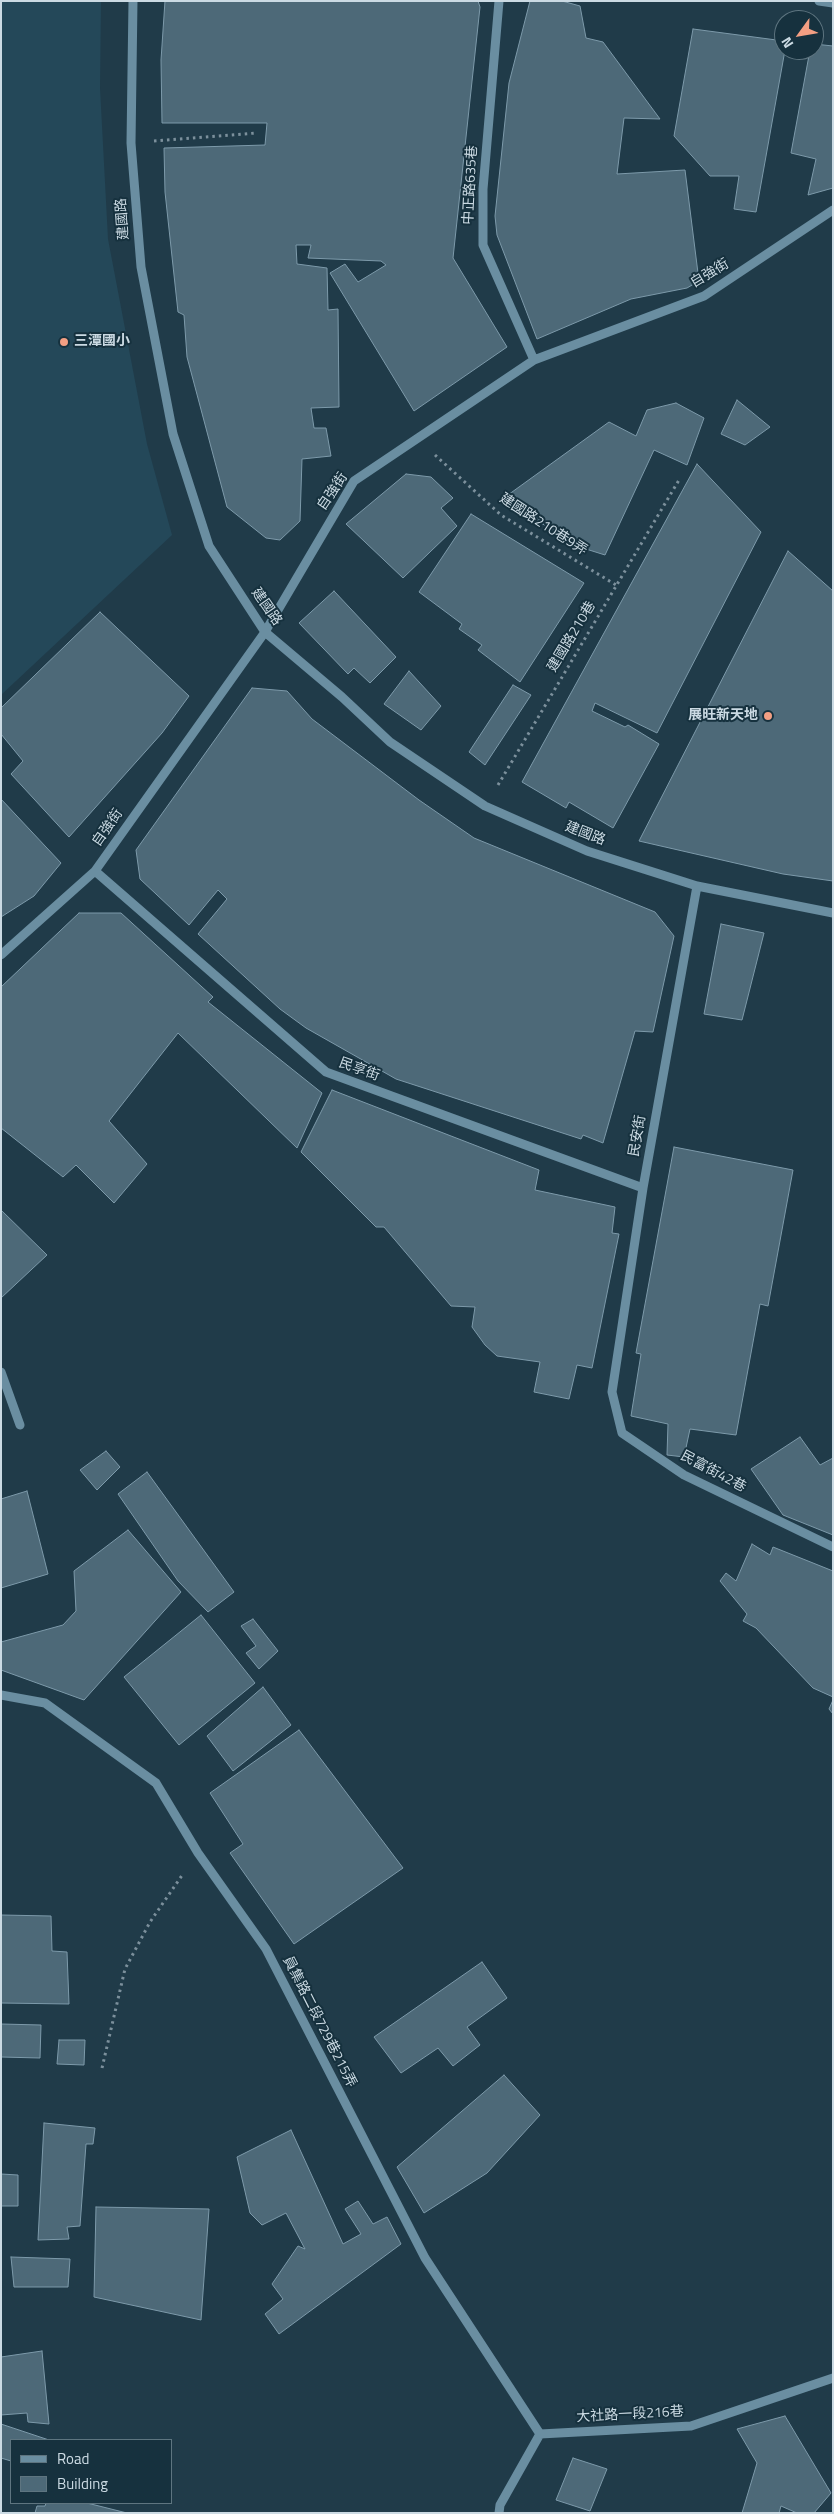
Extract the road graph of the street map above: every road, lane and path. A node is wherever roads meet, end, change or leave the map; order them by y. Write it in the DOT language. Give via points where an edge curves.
graph roads {
  1 [pos="133,1"];
  2 [pos="500,1"];
  3 [pos="819,1"];
  4 [pos="833,3"];
  5 [pos="256,133"];
  6 [pos="131,143"];
  7 [pos="833,210"];
  8 [pos="534,360"];
  9 [pos="417,439"];
  10 [pos="679,480"];
  11 [pos="616,585"];
  12 [pos="265,632"];
  13 [pos="485,806"];
  14 [pos="95,871"];
  15 [pos="697,886"];
  16 [pos="833,913"];
  17 [pos="1,955"];
  18 [pos="642,1188"];
  19 [pos="1,1372"];
  20 [pos="612,1392"];
  21 [pos="20,1424"];
  22 [pos="833,1547"];
  23 [pos="1,1695"];
  24 [pos="198,1853"];
  25 [pos="102,2068"];
  26 [pos="833,2378"];
  27 [pos="540,2434"];
  28 [pos="499,2513"];
  1 -- 6 [label="street, 建國路"];
  2 -- 8 [label="street, 中正路635巷" via="483,188 483,245"];
  3 -- 4 [label="street"];
  5 -- 6 [label="path"];
  6 -- 12 [label="street, 建國路" via="141,267 173,434 209,546"];
  7 -- 8 [label="street, 自強街" via="704,296"];
  8 -- 9 [label="street, 自強街"];
  9 -- 11 [label="path, 建國路210巷9弄" via="502,515"];
  9 -- 12 [label="street, 自強街" via="354,481"];
  10 -- 11 [label="path, 建國路210巷"];
  11 -- 13 [label="path, 建國路210巷"];
  12 -- 13 [label="street, 建國路" via="390,742"];
  12 -- 14 [label="street, 自強街"];
  13 -- 15 [label="street, 建國路" via="587,851"];
  14 -- 17 [label="street, 自強街"];
  14 -- 18 [label="street, 民享街" via="326,1072"];
  15 -- 16 [label="street, 建國路"];
  15 -- 18 [label="street, 民安街"];
  18 -- 20 [label="street, 民安街"];
  19 -- 21 [label="street"];
  20 -- 22 [label="street, 民富街42巷" via="622,1433 684,1475"];
  23 -- 24 [label="street, 員集路二段729巷215弄" via="46,1703 156,1783"];
  24 -- 25 [label="path" via="150,1922 125,1969"];
  24 -- 27 [label="street, 員集路二段729巷215弄" via="266,1949 424,2258"];
  26 -- 27 [label="street, 大社路一段216巷" via="691,2426"];
  27 -- 28 [label="street" via="500,2505"];
}
